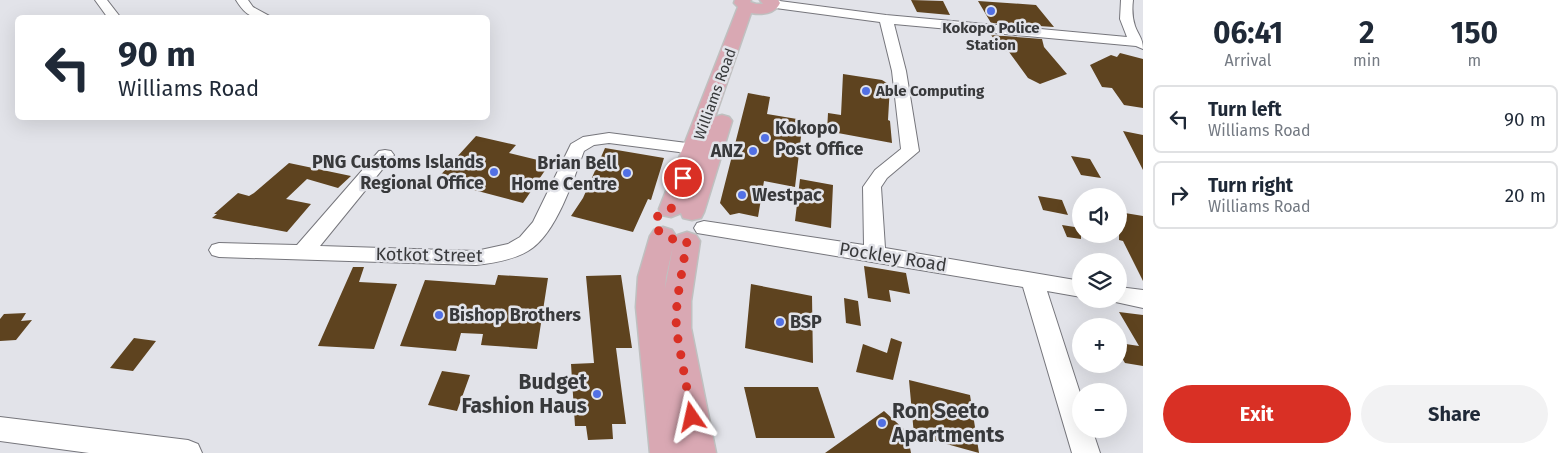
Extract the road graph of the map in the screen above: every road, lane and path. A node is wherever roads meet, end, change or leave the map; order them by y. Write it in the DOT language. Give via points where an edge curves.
graph roads {
  1 [pos="101,0"];
  2 [pos="242,0"];
  3 [pos="1127,0"];
  4 [pos="753,3"];
  5 [pos="113,15"];
  6 [pos="260,15"];
  7 [pos="886,19"];
  8 [pos="1140,43"];
  9 [pos="703,150"];
  10 [pos="385,155"];
  11 [pos="684,225"];
  12 [pos="219,250"];
  13 [pos="303,252"];
  14 [pos="875,254"];
  15 [pos="1032,280"];
  16 [pos="1072,287"];
  17 [pos="1127,296"];
  18 [pos="1143,299"];
  19 [pos="0,429"];
  20 [pos="188,453"];
  21 [pos="667,453"];
  22 [pos="699,453"];
  23 [pos="1086,453"];
  1 -- 5 [label="street"];
  2 -- 6 [label="street" via="248,10"];
  3 -- 8 [label="street" via="1124,12 1128,26"];
  4 -- 7 [label="street"];
  4 -- 9 [label="main road, Williams Road" via="754,29"];
  7 -- 8 [label="street"];
  7 -- 14 [label="street" via="899,71 910,151 881,174 872,187"];
  9 -- 11 [label="main road, Williams Road"];
  9 -- 13 [label="street, Kotkot Street" via="609,138 588,140 578,148 540,228 529,241 495,255 476,258"];
  10 -- 13 [label="street"];
  11 -- 14 [label="street, Pockley Road"];
  11 -- 21 [label="main road, Williams Road" via="652,277 650,306"];
  11 -- 22 [label="main road, Williams Road" via="676,328"];
  12 -- 13 [label="street, Kotkot Street"];
  14 -- 15 [label="street, Pockley Road"];
  15 -- 16 [label="street, Pockley Road"];
  15 -- 23 [label="street"];
  17 -- 18 [label="street"];
  19 -- 20 [label="street"];
}
